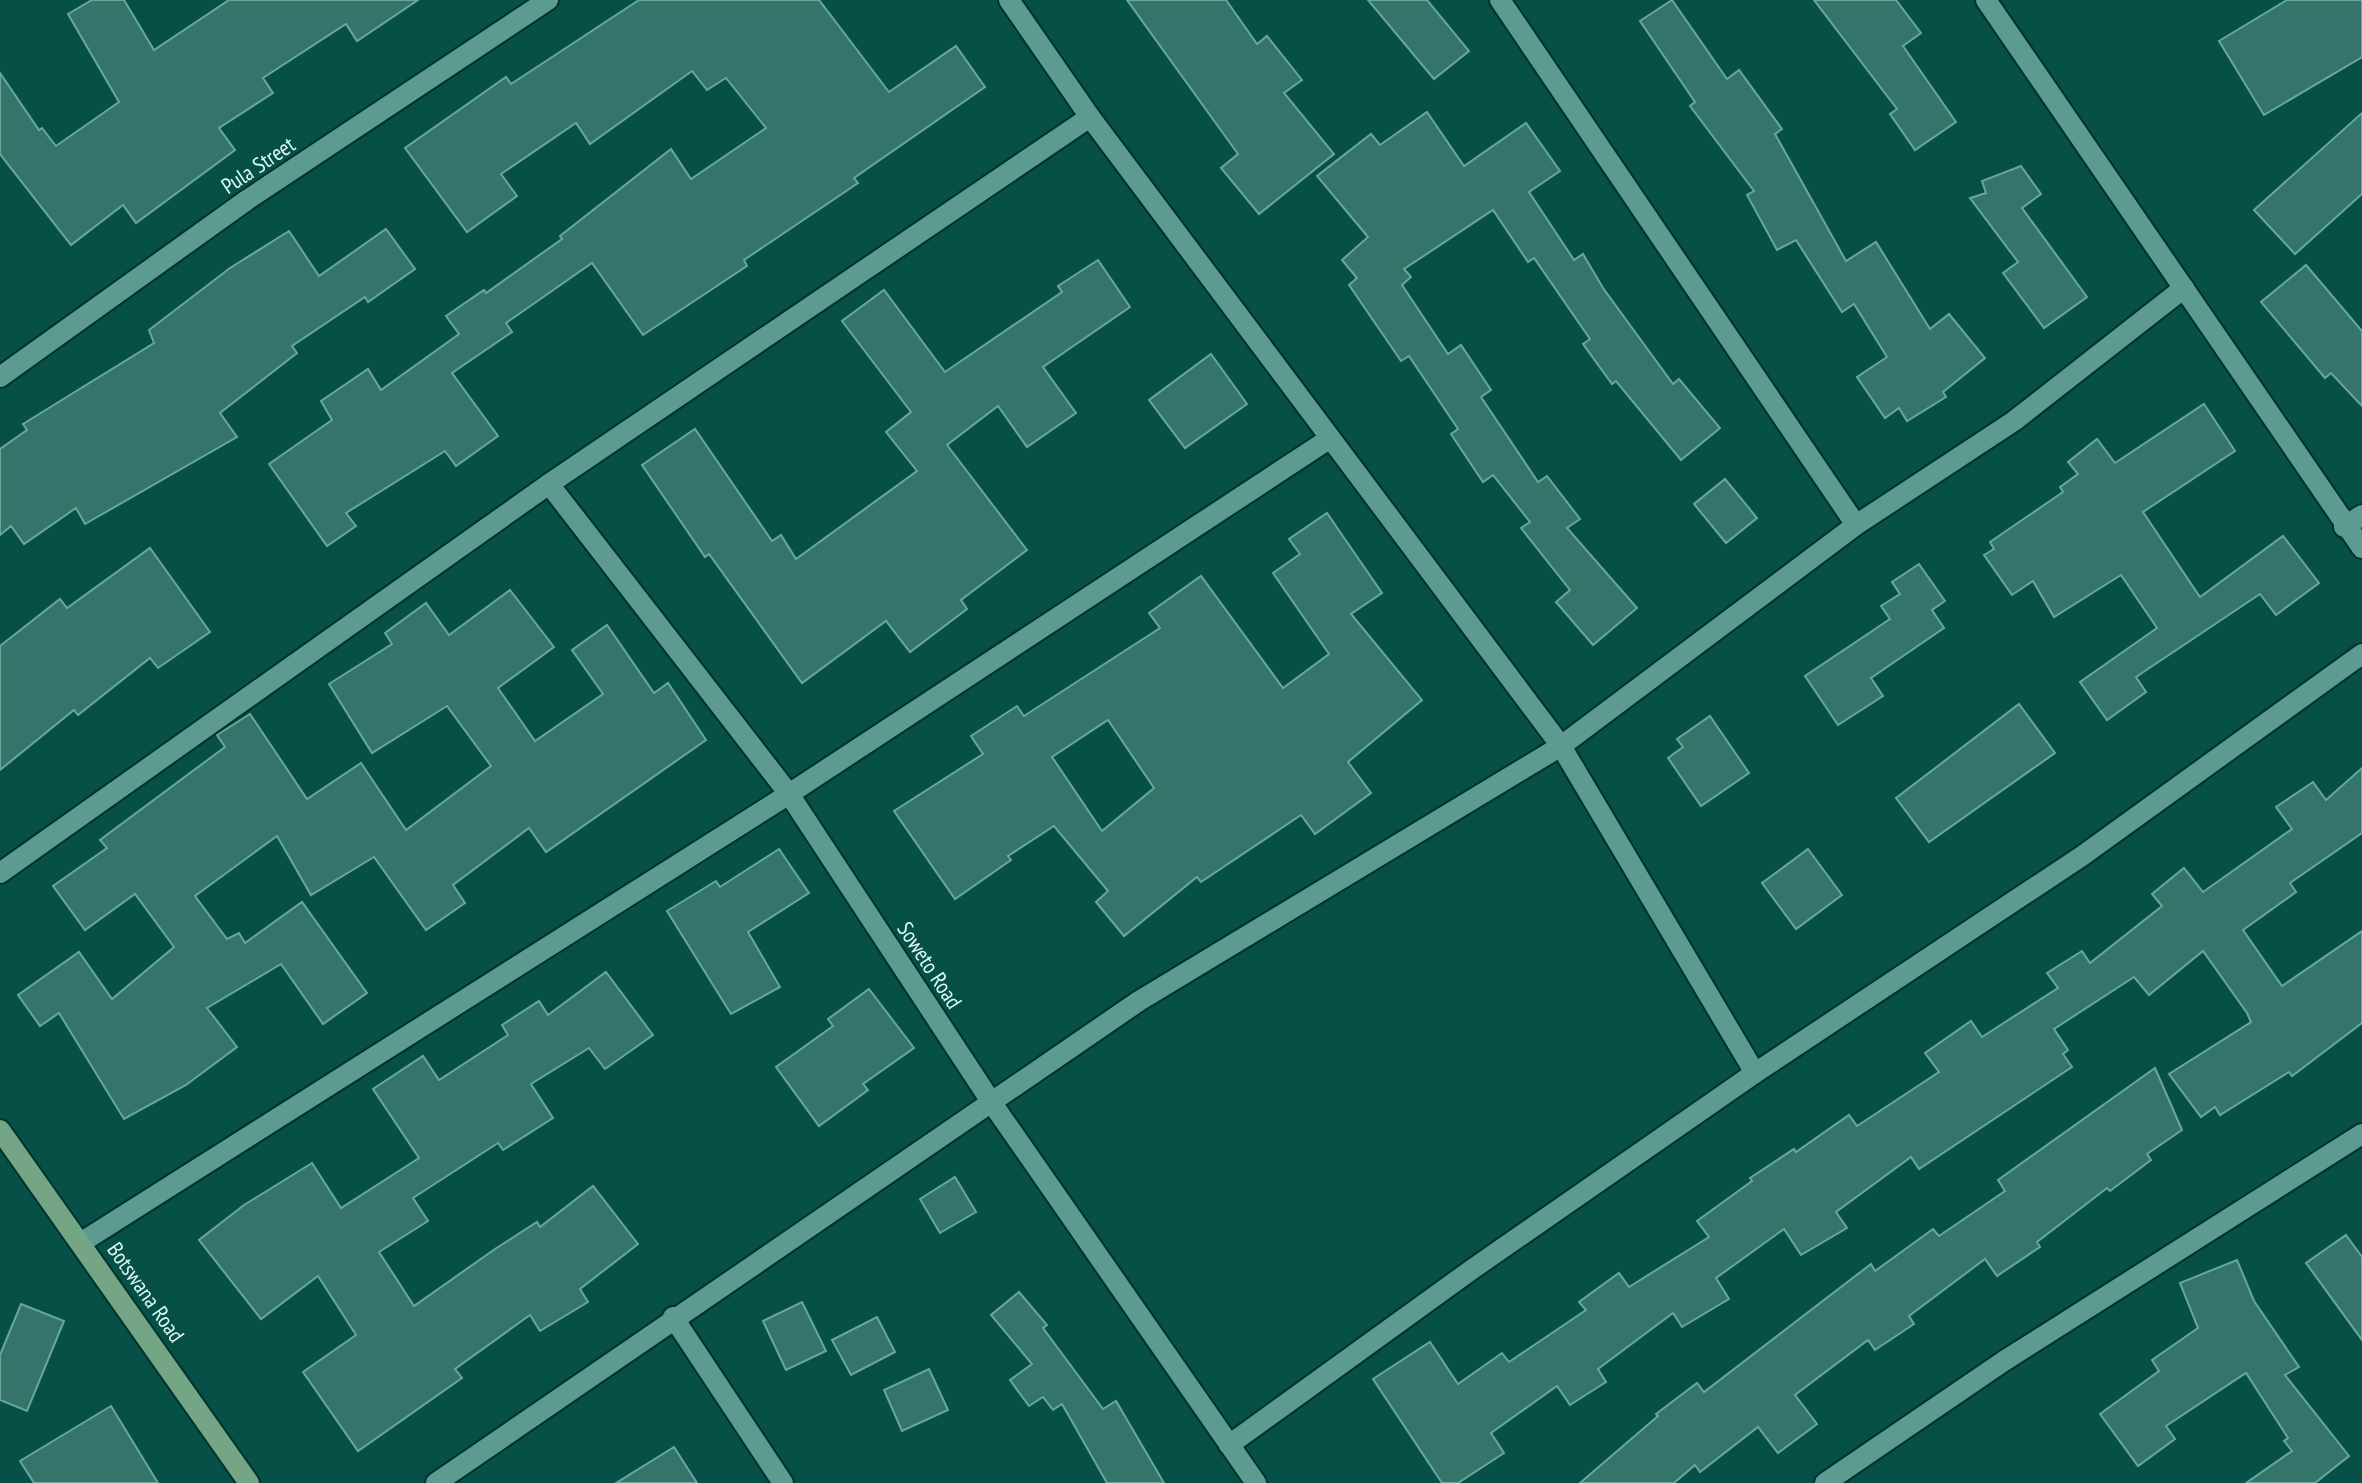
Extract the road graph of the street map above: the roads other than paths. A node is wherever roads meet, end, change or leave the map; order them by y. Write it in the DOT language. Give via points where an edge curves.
graph roads {
  1 [pos="548,0"];
  2 [pos="1009,0"];
  3 [pos="1500,0"];
  4 [pos="1986,0"];
  5 [pos="1090,117"];
  6 [pos="2184,288"];
  7 [pos="0,377"];
  8 [pos="1329,439"];
  9 [pos="549,484"];
  10 [pos="2362,515"];
  11 [pos="1856,525"];
  12 [pos="2344,527"];
  13 [pos="2362,548"];
  14 [pos="2362,654"];
  15 [pos="1561,746"];
  16 [pos="789,794"];
  17 [pos="0,873"];
  18 [pos="1755,1073"];
  19 [pos="992,1103"];
  20 [pos="0,1130"];
  21 [pos="2362,1134"];
  22 [pos="82,1242"];
  23 [pos="673,1317"];
  24 [pos="1229,1445"];
  25 [pos="249,1483"];
  26 [pos="436,1483"];
  27 [pos="783,1483"];
  28 [pos="1256,1483"];
  29 [pos="1825,1483"];
  1 -- 7 [label="street, Pula Street" via="247,200"];
  2 -- 5 [label="street"];
  3 -- 11 [label="street"];
  4 -- 6 [label="street"];
  5 -- 8 [label="street"];
  5 -- 9 [label="street"];
  6 -- 11 [label="street" via="2014,421"];
  6 -- 12 [label="street"];
  8 -- 15 [label="street"];
  8 -- 16 [label="street"];
  9 -- 16 [label="street, Soweto Road"];
  9 -- 17 [label="street"];
  10 -- 12 [label="street"];
  11 -- 15 [label="street"];
  12 -- 13 [label="street"];
  14 -- 18 [label="street" via="2082,856"];
  15 -- 18 [label="street"];
  15 -- 19 [label="street" via="1139,1001"];
  16 -- 19 [label="street, Soweto Road"];
  16 -- 22 [label="street"];
  18 -- 24 [label="street"];
  19 -- 23 [label="street"];
  19 -- 24 [label="street, Soweto Road"];
  20 -- 22 [label="street, Botswana Road"];
  21 -- 29 [label="street" via="2004,1361"];
  22 -- 25 [label="street, Botswana Road"];
  23 -- 26 [label="street"];
  23 -- 27 [label="street"];
  24 -- 28 [label="street, Soweto Road"];
}
